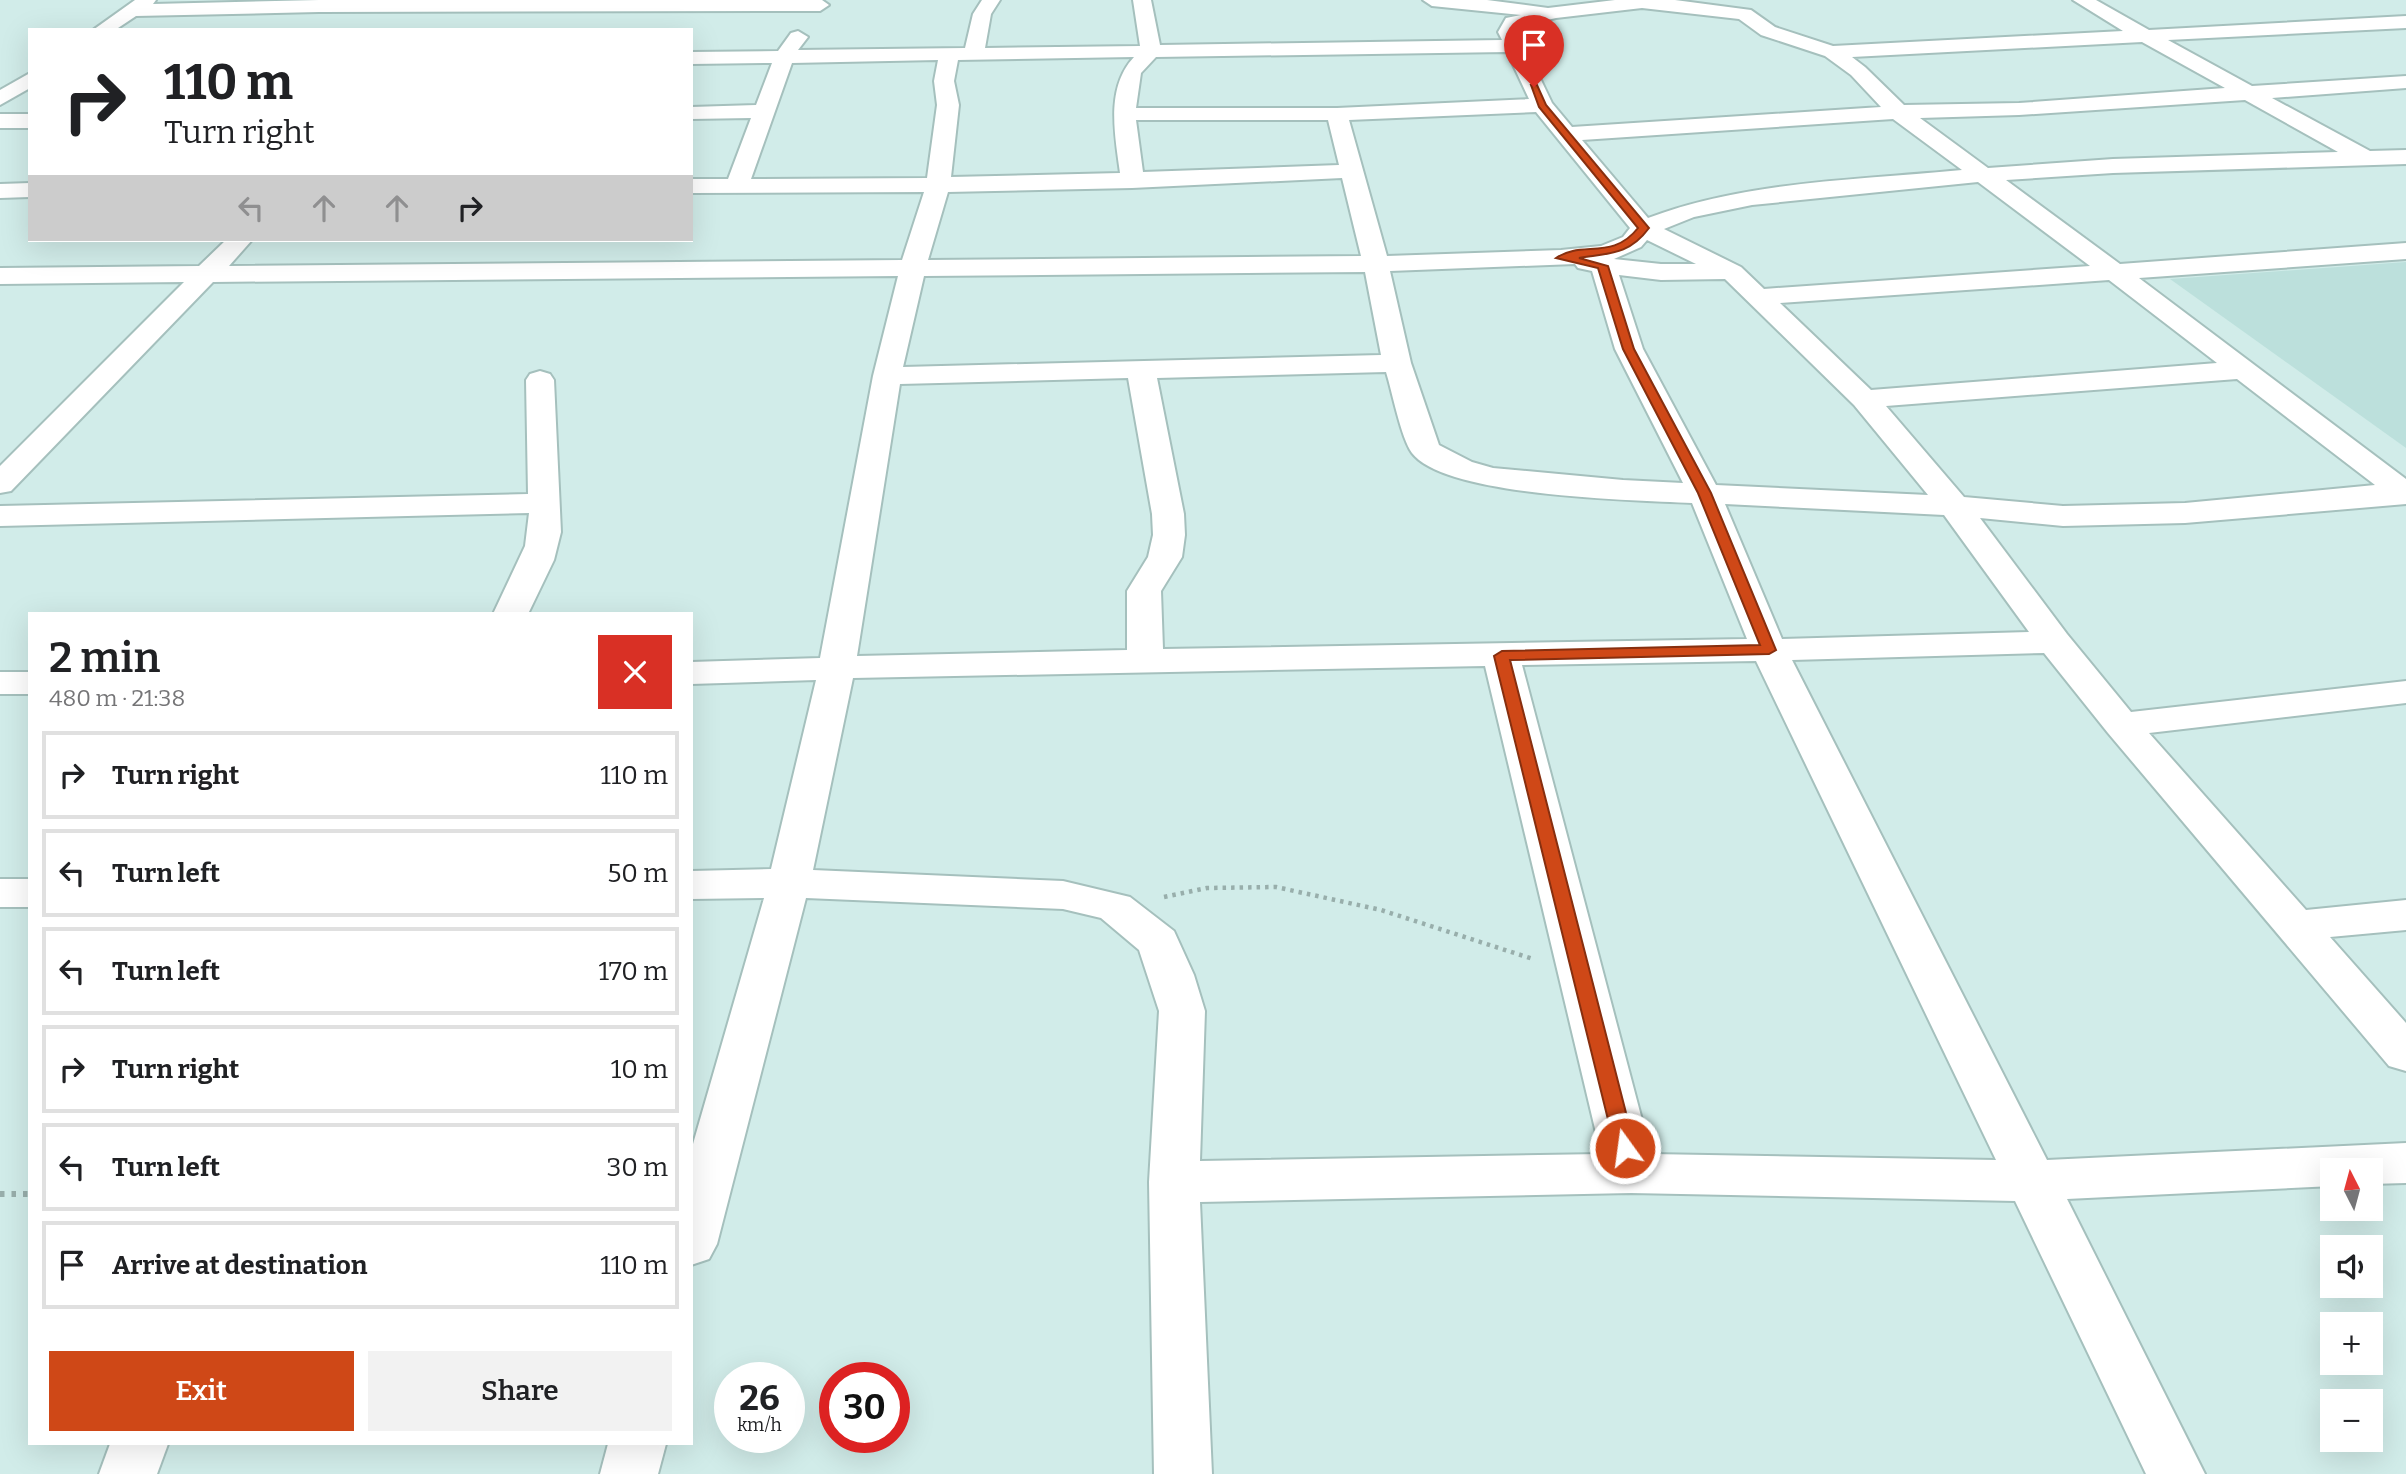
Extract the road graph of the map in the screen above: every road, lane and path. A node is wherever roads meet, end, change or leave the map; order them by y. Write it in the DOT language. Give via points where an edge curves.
graph roads {
  1 [pos="991,0"];
  2 [pos="1142,0"];
  3 [pos="1432,0"];
  4 [pos="2082,0"];
  5 [pos="818,2"];
  6 [pos="1655,2"];
  7 [pos="323,3"];
  8 [pos="479,3"];
  9 [pos="642,3"];
  10 [pos="139,5"];
  11 [pos="1556,12"];
  12 [pos="460,22"];
  13 [pos="2406,22"];
  14 [pos="105,28"];
  15 [pos="2144,35"];
  16 [pos="1514,46"];
  17 [pos="1151,51"];
  18 [pos="1832,52"];
  19 [pos="962,54"];
  20 [pos="784,57"];
  21 [pos="693,58"];
  22 [pos="28,80"];
  23 [pos="2406,82"];
  24 [pos="2247,91"];
  25 [pos="0,99"];
  26 [pos="1542,105"];
  27 [pos="765,111"];
  28 [pos="1898,112"];
  29 [pos="693,113"];
  30 [pos="1124,114"];
  31 [pos="1337,114"];
  32 [pos="0,121"];
  33 [pos="28,121"];
  34 [pos="1566,134"];
  35 [pos="2406,157"];
  36 [pos="2368,159"];
  37 [pos="1353,171"];
  38 [pos="1981,175"];
  39 [pos="2406,178"];
  40 [pos="1132,181"];
  41 [pos="693,186"];
  42 [pos="938,186"];
  43 [pos="737,187"];
  44 [pos="28,190"];
  45 [pos="0,191"];
  46 [pos="1643,228"];
  47 [pos="238,242"];
  48 [pos="475,250"];
  49 [pos="2406,251"];
  50 [pos="1561,258"];
  51 [pos="1376,264"];
  52 [pos="1602,266"];
  53 [pos="913,267"];
  54 [pos="461,271"];
  55 [pos="2114,271"];
  56 [pos="1732,272"];
  57 [pos="206,274"];
  58 [pos="0,276"];
  59 [pos="1757,297"];
  60 [pos="1397,363"];
  61 [pos="1141,369"];
  62 [pos="2244,370"];
  63 [pos="887,376"];
  64 [pos="540,380"];
  65 [pos="1864,399"];
  66 [pos="0,484"];
  67 [pos="1704,493"];
  68 [pos="2406,493"];
  69 [pos="544,503"];
  70 [pos="1954,506"];
  71 [pos="0,516"];
  72 [pos="512,612"];
  73 [pos="2054,642"];
  74 [pos="1769,650"];
  75 [pos="1502,656"];
  76 [pos="1145,662"];
  77 [pos="837,667"];
  78 [pos="693,673"];
  79 [pos="0,683"];
  80 [pos="28,683"];
  81 [pos="2406,692"];
  82 [pos="2121,725"];
  83 [pos="789,883"];
  84 [pos="693,885"];
  85 [pos="28,892"];
  86 [pos="0,893"];
  87 [pos="1115,907"];
  88 [pos="2406,915"];
  89 [pos="2295,926"];
  90 [pos="1583,976"];
  91 [pos="2406,1054"];
  92 [pos="2406,1163"];
  93 [pos="1631,1173"];
  94 [pos="2032,1181"];
  95 [pos="1174,1182"];
  96 [pos="0,1194"];
  97 [pos="28,1194"];
  98 [pos="693,1237"];
  99 [pos="139,1445"];
  100 [pos="637,1445"];
  101 [pos="128,1474"];
  102 [pos="629,1474"];
  103 [pos="1182,1474"];
  104 [pos="2176,1474"];
  1 -- 19 [label="street"];
  2 -- 17 [label="street"];
  3 -- 11 [label="street"];
  4 -- 15 [label="street"];
  5 -- 9 [label="street"];
  5 -- 20 [label="street"];
  6 -- 11 [label="street"];
  6 -- 18 [label="street" via="1744,13 1768,31"];
  7 -- 8 [label="street"];
  7 -- 10 [label="street"];
  8 -- 9 [label="street"];
  8 -- 12 [label="street"];
  10 -- 14 [label="street"];
  11 -- 16 [label="street" via="1513,22 1508,32"];
  13 -- 15 [label="street"];
  15 -- 18 [label="street"];
  15 -- 24 [label="street"];
  16 -- 17 [label="street"];
  16 -- 26 [label="street"];
  17 -- 19 [label="street"];
  17 -- 30 [label="street" via="1131,72"];
  18 -- 28 [label="street"];
  19 -- 20 [label="street"];
  19 -- 42 [label="street" via="944,81 948,105"];
  20 -- 21 [label="street"];
  20 -- 27 [label="street"];
  22 -- 25 [label="street"];
  23 -- 24 [label="street"];
  24 -- 28 [label="street" via="2019,109"];
  24 -- 36 [label="street"];
  26 -- 31 [label="street"];
  26 -- 34 [label="street"];
  27 -- 29 [label="street"];
  27 -- 43 [label="street"];
  28 -- 34 [label="street"];
  28 -- 38 [label="street"];
  30 -- 31 [label="street"];
  30 -- 40 [label="street"];
  31 -- 37 [label="street"];
  32 -- 33 [label="street"];
  34 -- 46 [label="street"];
  35 -- 36 [label="street"];
  36 -- 38 [label="street" via="2113,166"];
  36 -- 39 [label="street"];
  37 -- 40 [label="street"];
  37 -- 51 [label="street"];
  38 -- 46 [label="street" via="1752,198 1688,211"];
  38 -- 55 [label="street"];
  40 -- 42 [label="street"];
  41 -- 43 [label="street"];
  42 -- 43 [label="street"];
  42 -- 53 [label="street"];
  44 -- 45 [label="street"];
  46 -- 50 [label="street" via="1632,242 1618,249"];
  46 -- 56 [label="street"];
  47 -- 57 [label="street"];
  48 -- 54 [label="street"];
  49 -- 55 [label="street"];
  50 -- 51 [label="street"];
  50 -- 52 [label="street"];
  51 -- 53 [label="street"];
  51 -- 60 [label="street"];
  52 -- 56 [label="street"];
  52 -- 67 [label="street" via="1629,349"];
  53 -- 54 [label="street"];
  53 -- 63 [label="street"];
  54 -- 57 [label="street"];
  55 -- 59 [label="street"];
  55 -- 62 [label="street"];
  56 -- 59 [label="street"];
  57 -- 58 [label="street"];
  57 -- 66 [label="street"];
  59 -- 65 [label="street"];
  60 -- 61 [label="street"];
  60 -- 67 [label="street" via="1424,449 1461,469 1537,482"];
  61 -- 63 [label="street"];
  61 -- 76 [label="street" via="1168,514 1165,557 1144,591"];
  62 -- 65 [label="street"];
  62 -- 68 [label="street"];
  63 -- 77 [label="street"];
  64 -- 69 [label="street"];
  65 -- 70 [label="street"];
  67 -- 70 [label="street"];
  67 -- 74 [label="street"];
  68 -- 70 [label="street" via="2125,516 2063,516"];
  69 -- 71 [label="street"];
  69 -- 72 [label="street" via="545,536"];
  70 -- 73 [label="street"];
  73 -- 74 [label="street"];
  73 -- 82 [label="street"];
  74 -- 75 [label="street"];
  74 -- 94 [label="street"];
  75 -- 76 [label="street"];
  75 -- 90 [label="street"];
  76 -- 77 [label="street"];
  77 -- 78 [label="street"];
  77 -- 83 [label="street"];
  79 -- 80 [label="street"];
  81 -- 82 [label="street"];
  82 -- 89 [label="street"];
  83 -- 84 [label="street"];
  83 -- 87 [label="street" via="1063,895"];
  83 -- 98 [label="street"];
  85 -- 86 [label="street"];
  87 -- 90 [label="path" via="1207,888 1276,887 1381,910"];
  87 -- 95 [label="street" via="1158,942 1182,1011"];
  88 -- 89 [label="street"];
  89 -- 91 [label="street"];
  90 -- 93 [label="street"];
  92 -- 94 [label="street"];
  93 -- 94 [label="street"];
  93 -- 95 [label="street"];
  94 -- 104 [label="street"];
  95 -- 103 [label="street"];
  96 -- 97 [label="path"];
  99 -- 101 [label="street"];
  100 -- 102 [label="street"];
}
